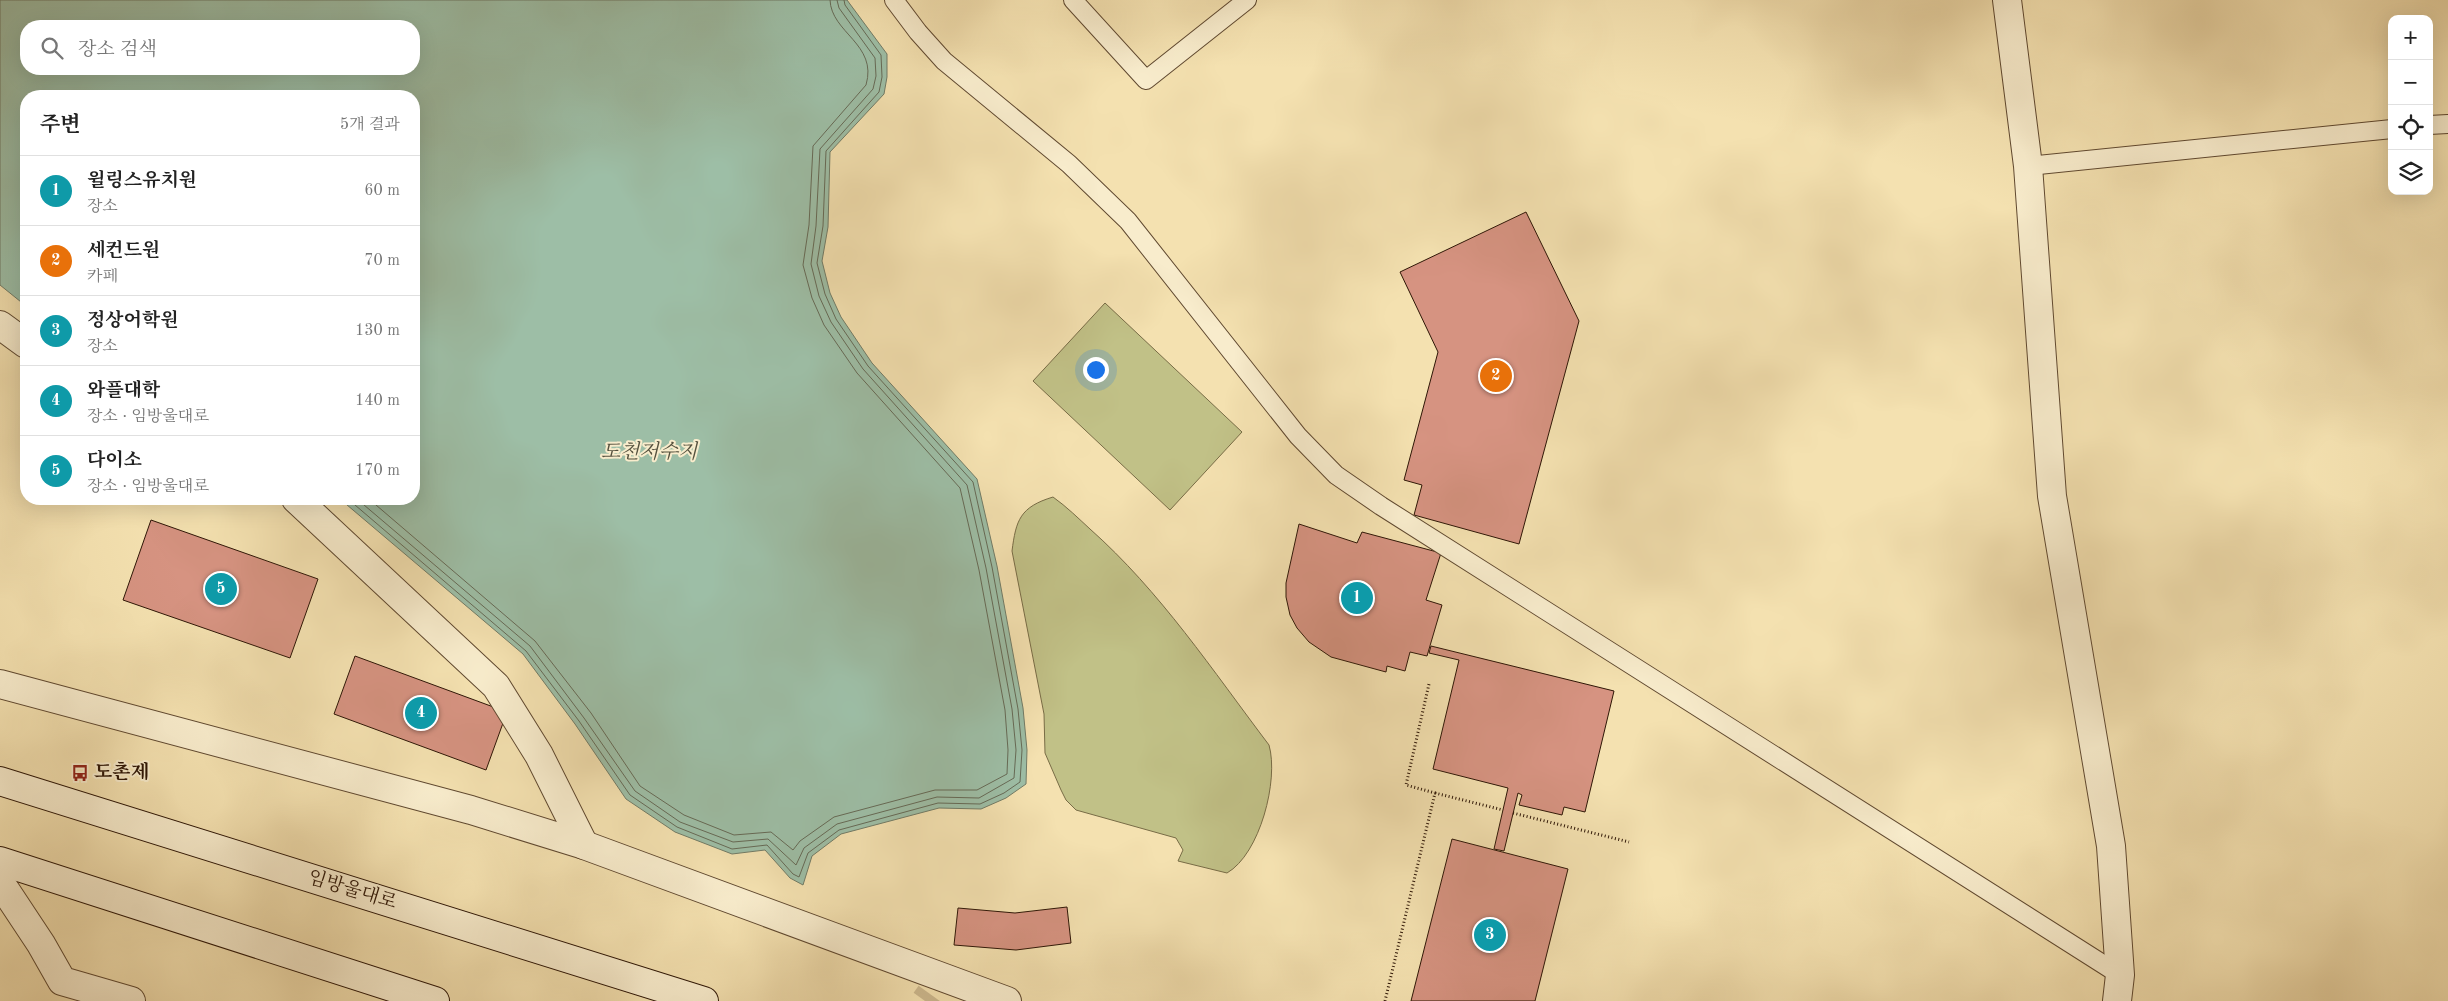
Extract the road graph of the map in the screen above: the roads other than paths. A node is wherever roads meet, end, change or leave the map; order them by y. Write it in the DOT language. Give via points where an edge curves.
graph roads {
  1 [pos="894,0"];
  2 [pos="1073,0"];
  3 [pos="1247,0"];
  4 [pos="2006,0"];
  5 [pos="2448,124"];
  6 [pos="2433,125"];
  7 [pos="2388,129"];
  8 [pos="2028,166"];
  9 [pos="0,325"];
  10 [pos="20,340"];
  11 [pos="302,505"];
  12 [pos="0,684"];
  13 [pos="0,780"];
  14 [pos="584,845"];
  15 [pos="0,861"];
  16 [pos="0,882"];
  17 [pos="2119,988"];
  18 [pos="131,1001"];
  19 [pos="435,1001"];
  20 [pos="704,1001"];
  21 [pos="1007,1001"];
  1 -- 17 [label="lane" via="944,61 1069,164 1128,221 1298,436 1336,476"];
  2 -- 3 [label="lane" via="1146,80"];
  4 -- 8 [label="street"];
  5 -- 6 [label="lane"];
  7 -- 8 [label="lane"];
  8 -- 17 [label="street" via="2052,496 2111,846"];
  9 -- 10 [label="street"];
  11 -- 14 [label="street" via="496,686 539,755"];
  12 -- 14 [label="street" via="471,810"];
  13 -- 20 [label="street, 임방울대로"];
  14 -- 21 [label="street" via="934,986"];
  15 -- 19 [label="street"];
  16 -- 18 [label="street" via="62,981"];
}
